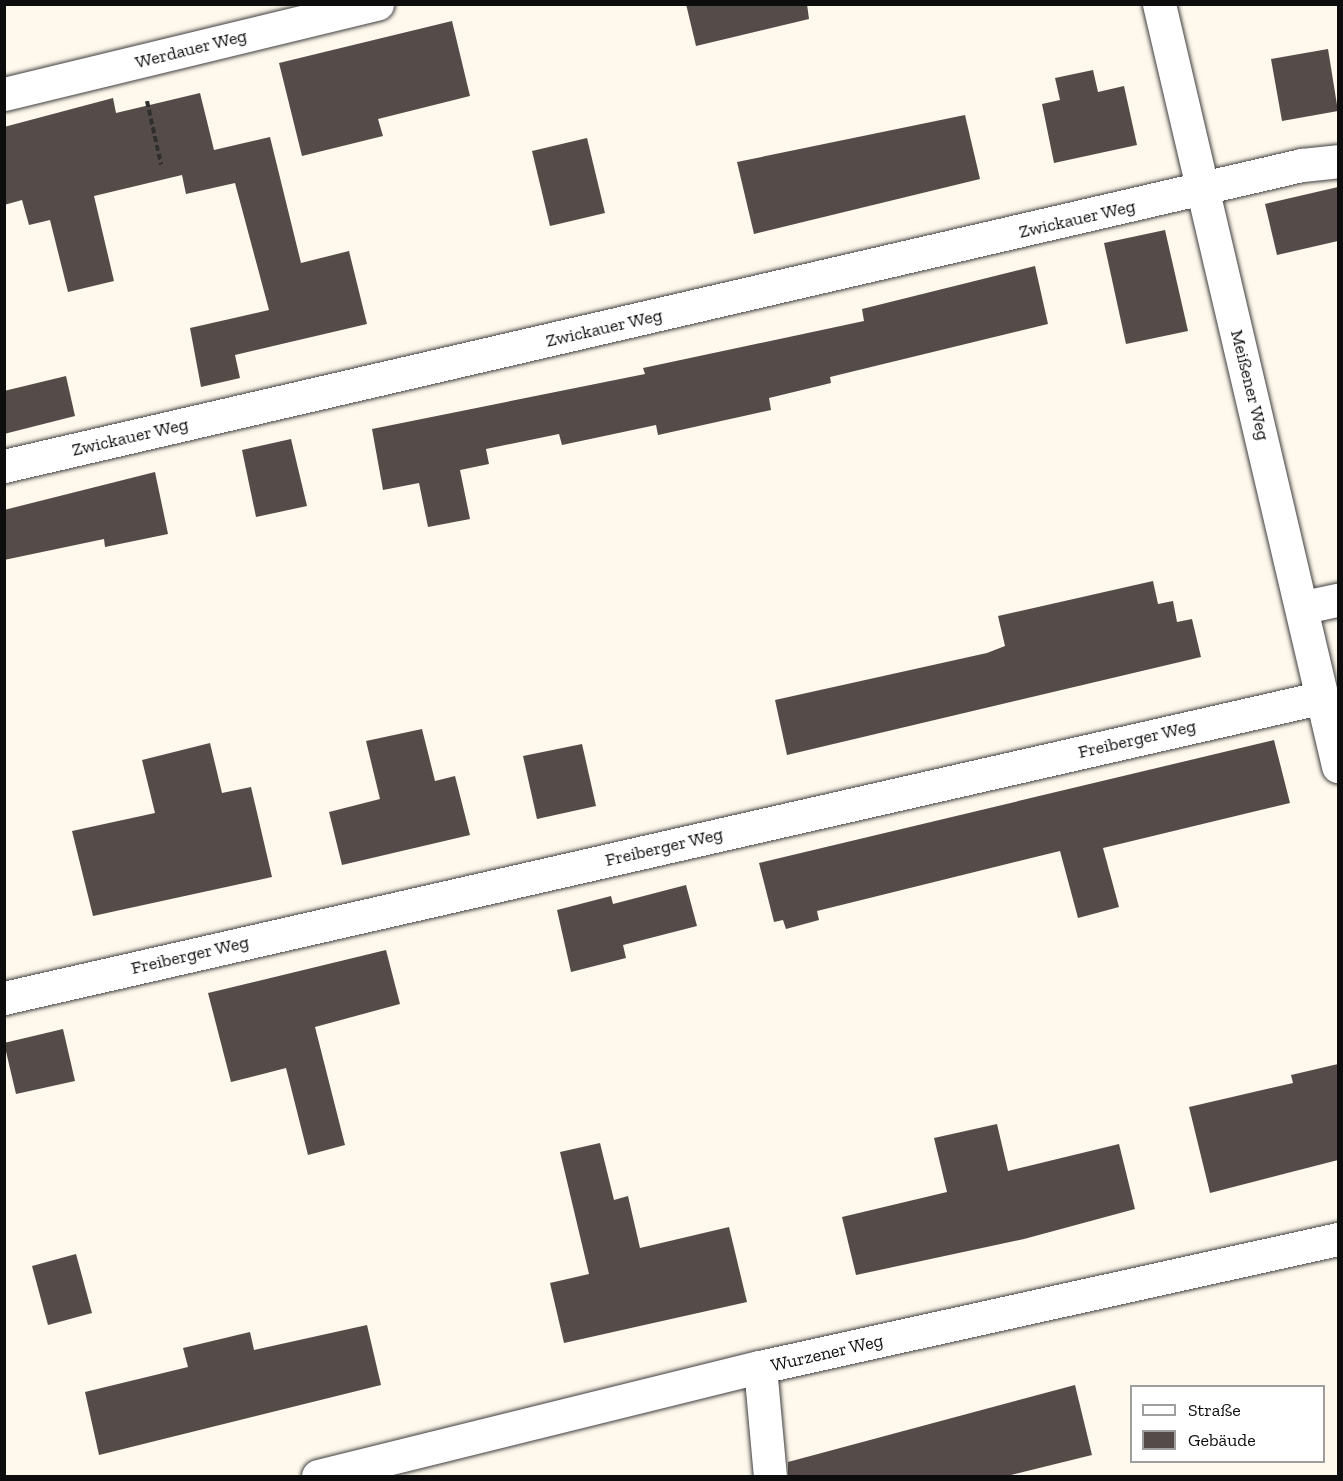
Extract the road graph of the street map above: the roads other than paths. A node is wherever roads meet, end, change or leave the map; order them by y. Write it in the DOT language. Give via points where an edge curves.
graph roads {
  1 [pos="377,4"];
  2 [pos="1159,4"];
  3 [pos="4,94"];
  4 [pos="1338,161"];
  5 [pos="1203,190"];
  6 [pos="4,466"];
  7 [pos="1338,600"];
  8 [pos="1304,607"];
  9 [pos="1323,697"];
  10 [pos="1338,766"];
  11 [pos="4,998"];
  12 [pos="1338,1239"];
  13 [pos="760,1367"];
  14 [pos="318,1476"];
  15 [pos="770,1476"];
  1 -- 3 [label="street, Werdauer Weg"];
  2 -- 5 [label="street, Meißener Weg"];
  4 -- 5 [label="street, Zwickauer Weg"];
  5 -- 6 [label="street, Zwickauer Weg"];
  5 -- 8 [label="street, Meißener Weg"];
  7 -- 8 [label="street"];
  8 -- 9 [label="street, Meißener Weg"];
  9 -- 10 [label="street, Meißener Weg"];
  9 -- 11 [label="street, Freiberger Weg"];
  12 -- 13 [label="street, Wurzener Weg"];
  13 -- 14 [label="street, Wurzener Weg"];
  13 -- 15 [label="street"];
}
